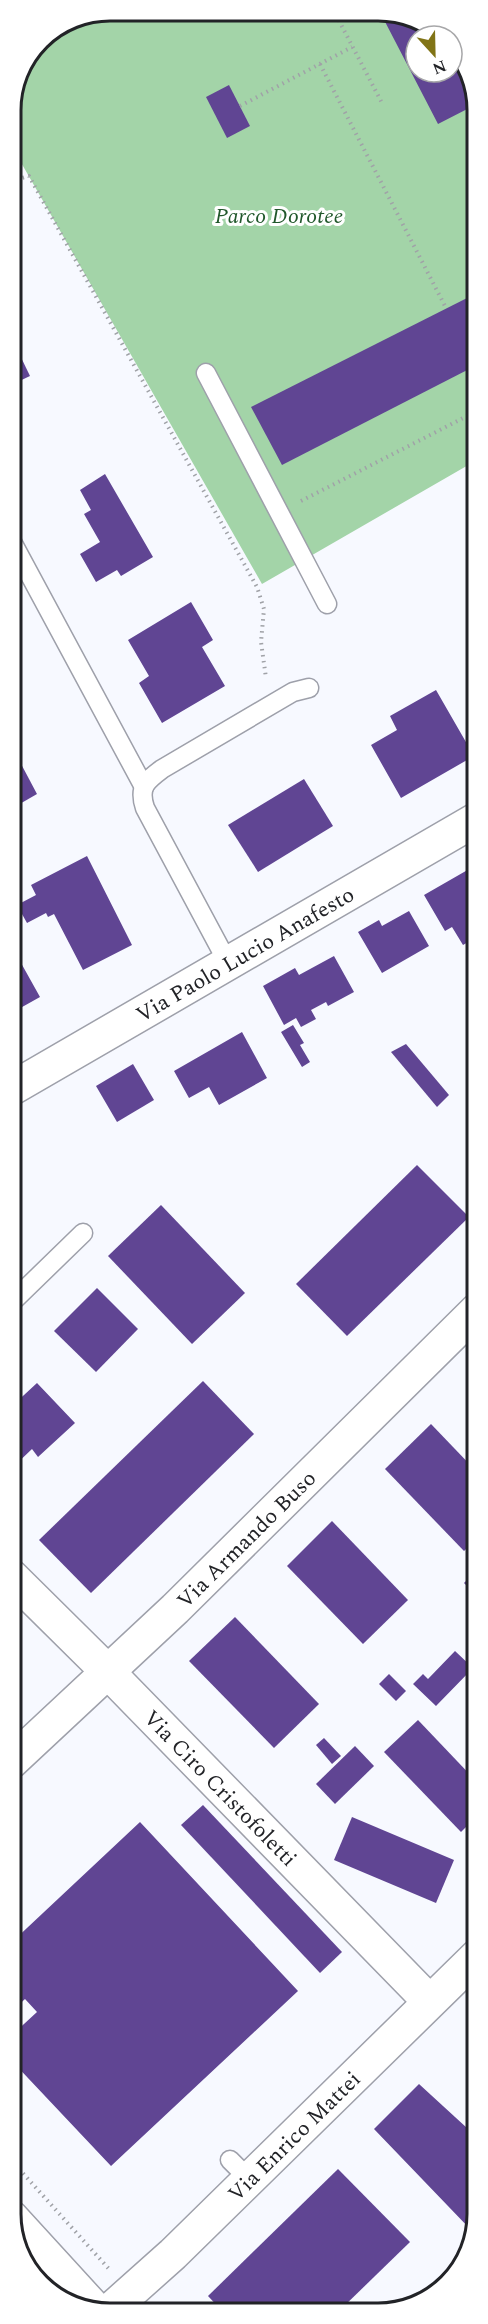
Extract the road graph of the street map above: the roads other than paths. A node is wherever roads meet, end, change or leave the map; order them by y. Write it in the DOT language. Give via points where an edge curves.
graph roads {
  1 [pos="206,373"];
  2 [pos="21,559"];
  3 [pos="327,603"];
  4 [pos="309,688"];
  5 [pos="144,787"];
  6 [pos="467,825"];
  7 [pos="228,963"];
  8 [pos="21,1083"];
  9 [pos="83,1233"];
  10 [pos="21,1294"];
  11 [pos="467,1320"];
  12 [pos="21,1586"];
  13 [pos="108,1672"];
  14 [pos="21,1753"];
  15 [pos="467,1965"];
  16 [pos="429,2001"];
  17 [pos="23,2230"];
  18 [pos="86,2299"];
  19 [pos="119,2302"];
  1 -- 3 [label="lane"];
  2 -- 5 [label="lane"];
  4 -- 5 [label="lane" via="278,700 162,769"];
  5 -- 7 [label="lane" via="145,808"];
  6 -- 7 [label="street, Via Paolo Lucio Anafesto"];
  7 -- 8 [label="street, Via Paolo Lucio Anafesto"];
  9 -- 10 [label="lane"];
  11 -- 13 [label="street, Via Armando Buso"];
  12 -- 13 [label="street, Via Ciro Cristofoletti"];
  13 -- 14 [label="street, Via Armando Buso"];
  13 -- 16 [label="street, Via Ciro Cristofoletti"];
  15 -- 16 [label="street, Via Enrico Mattei"];
  16 -- 19 [label="street, Via Enrico Mattei" via="240,2169 173,2254"];
  17 -- 18 [label="street"];
}
